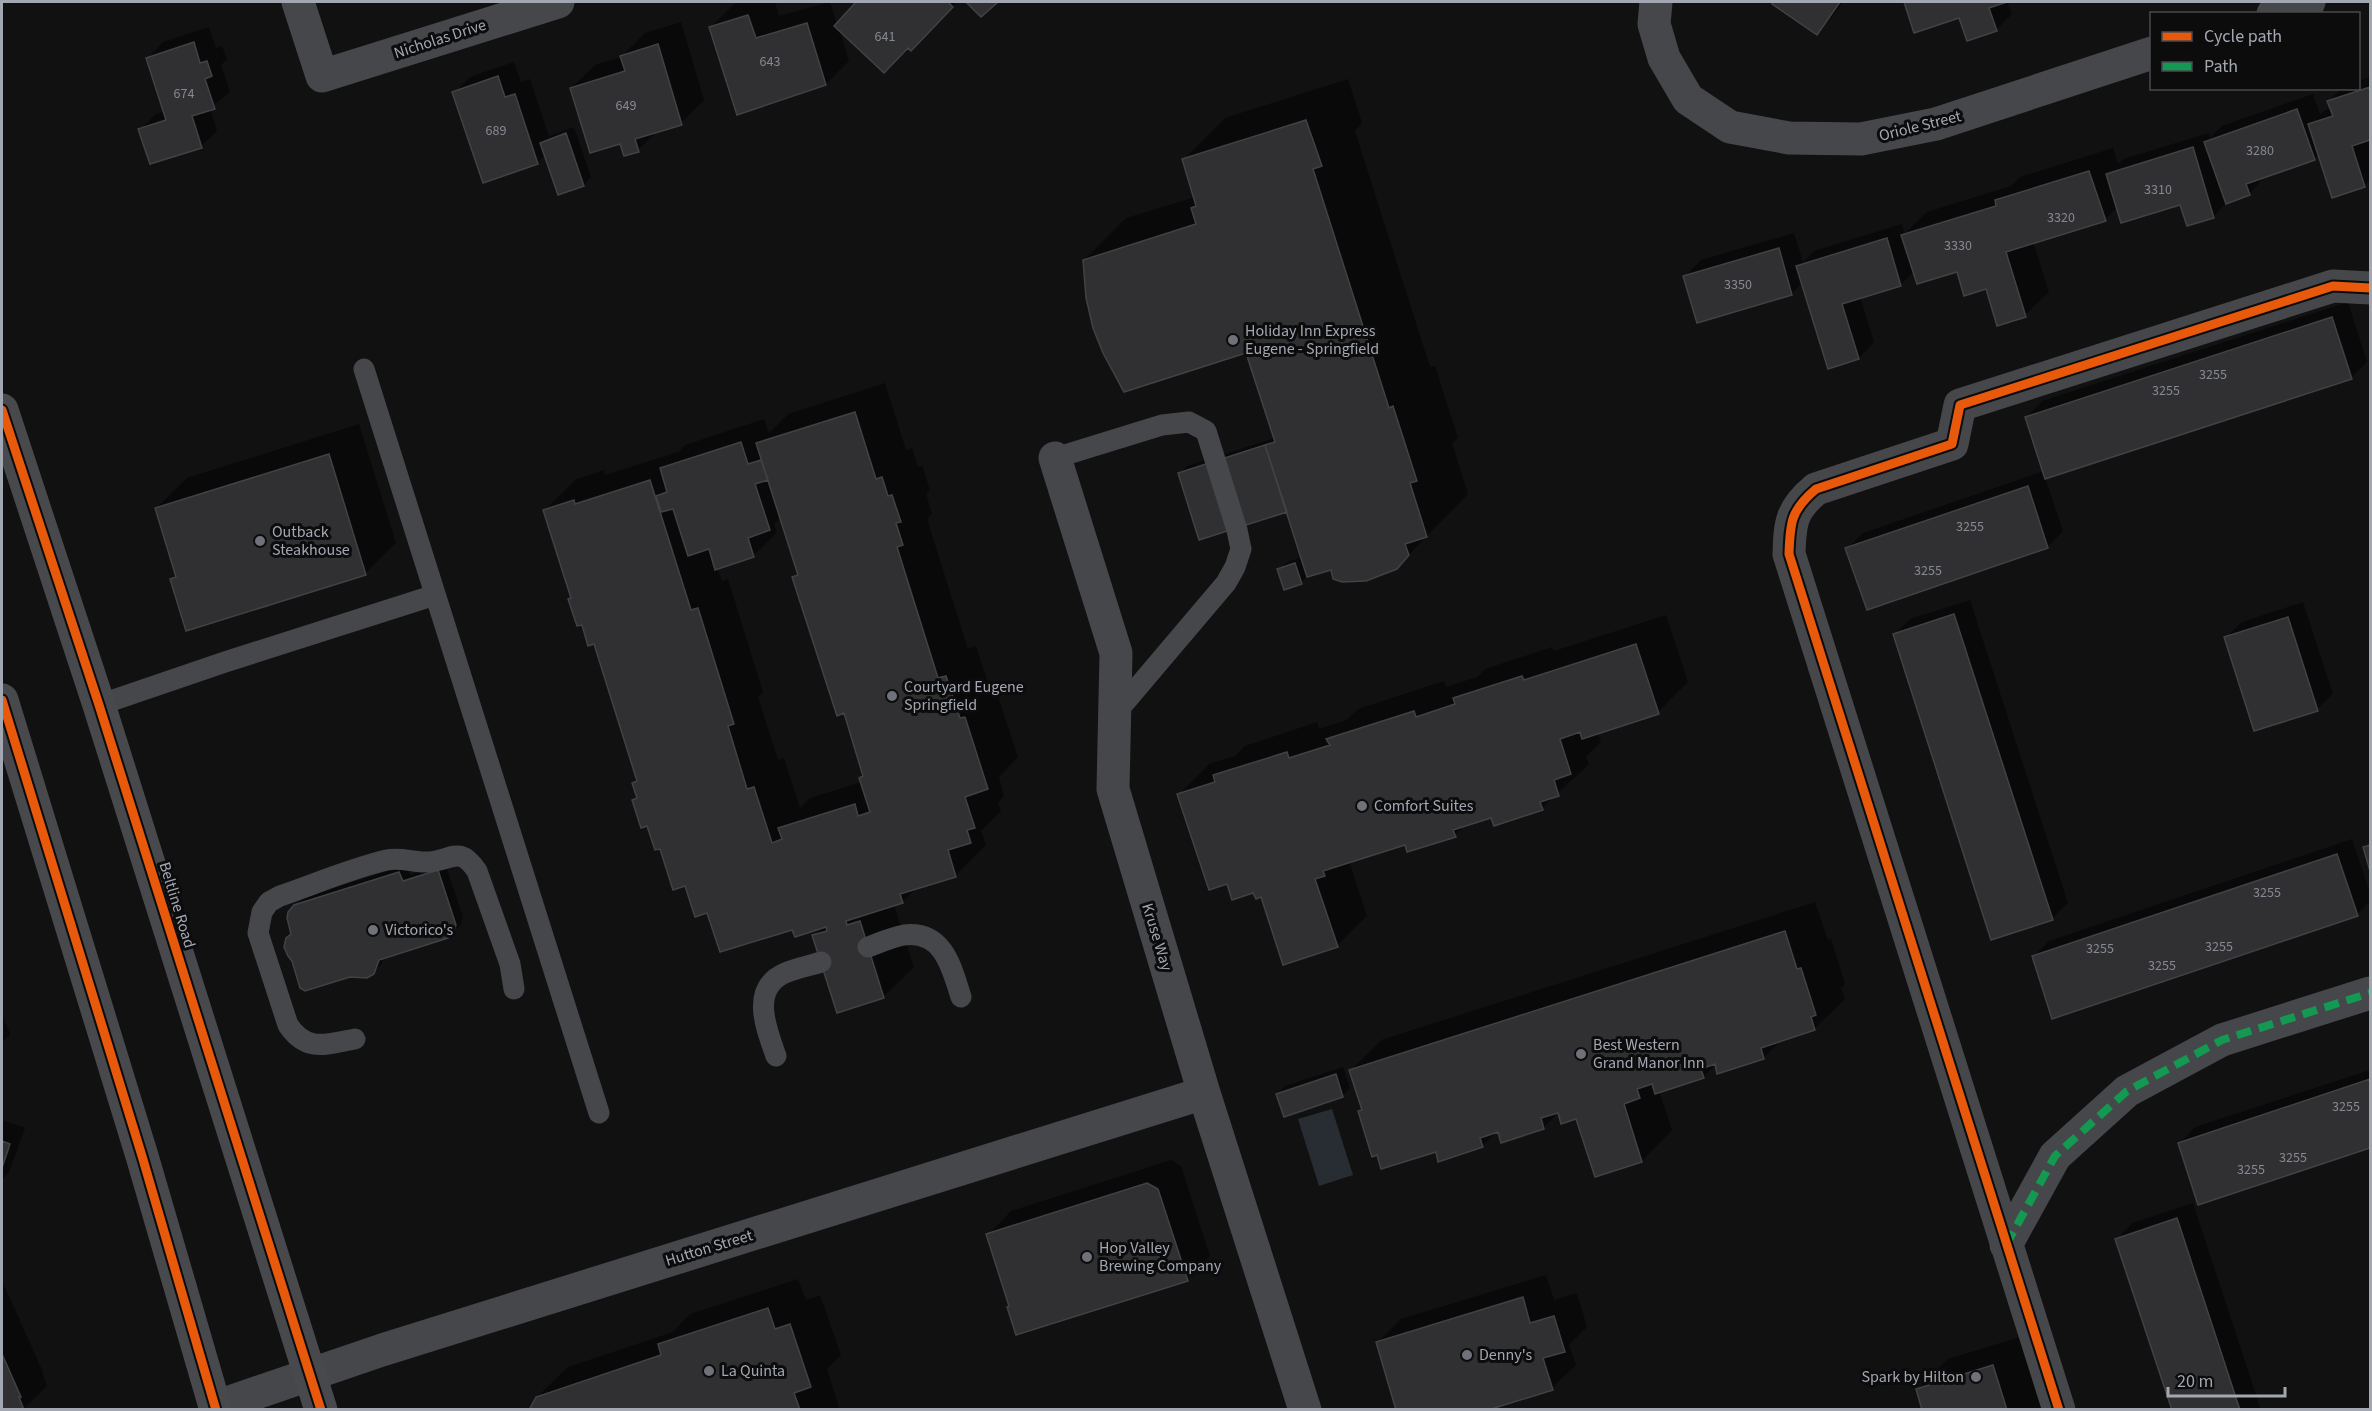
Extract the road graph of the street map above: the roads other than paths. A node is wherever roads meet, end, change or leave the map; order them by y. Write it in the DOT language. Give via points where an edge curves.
graph roads {
  1 [pos="298,2"];
  2 [pos="558,2"];
  3 [pos="1656,2"];
  4 [pos="2309,2"];
  5 [pos="2279,12"];
  6 [pos="2150,53"];
  7 [pos="2370,288"];
  8 [pos="364,369"];
  9 [pos="2,410"];
  10 [pos="1055,458"];
  11 [pos="435,595"];
  12 [pos="2,700"];
  13 [pos="99,705"];
  14 [pos="1114,714"];
  15 [pos="868,947"];
  16 [pos="821,962"];
  17 [pos="514,989"];
  18 [pos="2370,993"];
  19 [pos="961,997"];
  20 [pos="355,1040"];
  21 [pos="776,1056"];
  22 [pos="1204,1093"];
  23 [pos="599,1113"];
  24 [pos="2006,1245"];
  25 [pos="310,1373"];
  26 [pos="216,1408"];
  27 [pos="321,1410"];
  28 [pos="1305,1410"];
  29 [pos="2059,1410"];
  1 -- 2 [label="street, Nicholas Drive" via="322,76"];
  3 -- 6 [label="street, Oriole Street" via="1654,24 1664,58 1688,99 1730,127 1789,138 1861,139 1936,124"];
  4 -- 5 [label="street"];
  7 -- 24 [label="street" via="2333,285 1959,405 1952,444 1816,489 1799,503 1790,527 1789,554"];
  8 -- 11 [label="lane"];
  9 -- 13 [label="main road, Beltline Road"];
  10 -- 14 [label="street, Kruse Way" via="1116,653"];
  10 -- 14 [label="lane" via="1162,425 1189,422 1206,431 1237,530 1241,549 1226,583"];
  11 -- 13 [label="lane"];
  11 -- 23 [label="lane"];
  12 -- 26 [label="main road"];
  13 -- 25 [label="main road, Beltline Road"];
  14 -- 22 [label="street, Kruse Way" via="1113,789"];
  15 -- 19 [label="lane" via="903,936 928,939 948,957"];
  16 -- 21 [label="lane" via="783,974 765,994 764,1022"];
  17 -- 20 [label="lane" via="510,964 477,871 461,855 433,862 387,860 269,902 262,912 258,933 288,1025 299,1038 315,1045"];
  18 -- 24 [label="street" via="2222,1040 2127,1091 2055,1156"];
  22 -- 25 [label="street, Hutton Street"];
  22 -- 28 [label="street, Kruse Way"];
  24 -- 29 [label="street"];
  25 -- 26 [label="street, Hutton Street"];
  25 -- 27 [label="main road, Beltline Road"];
}
